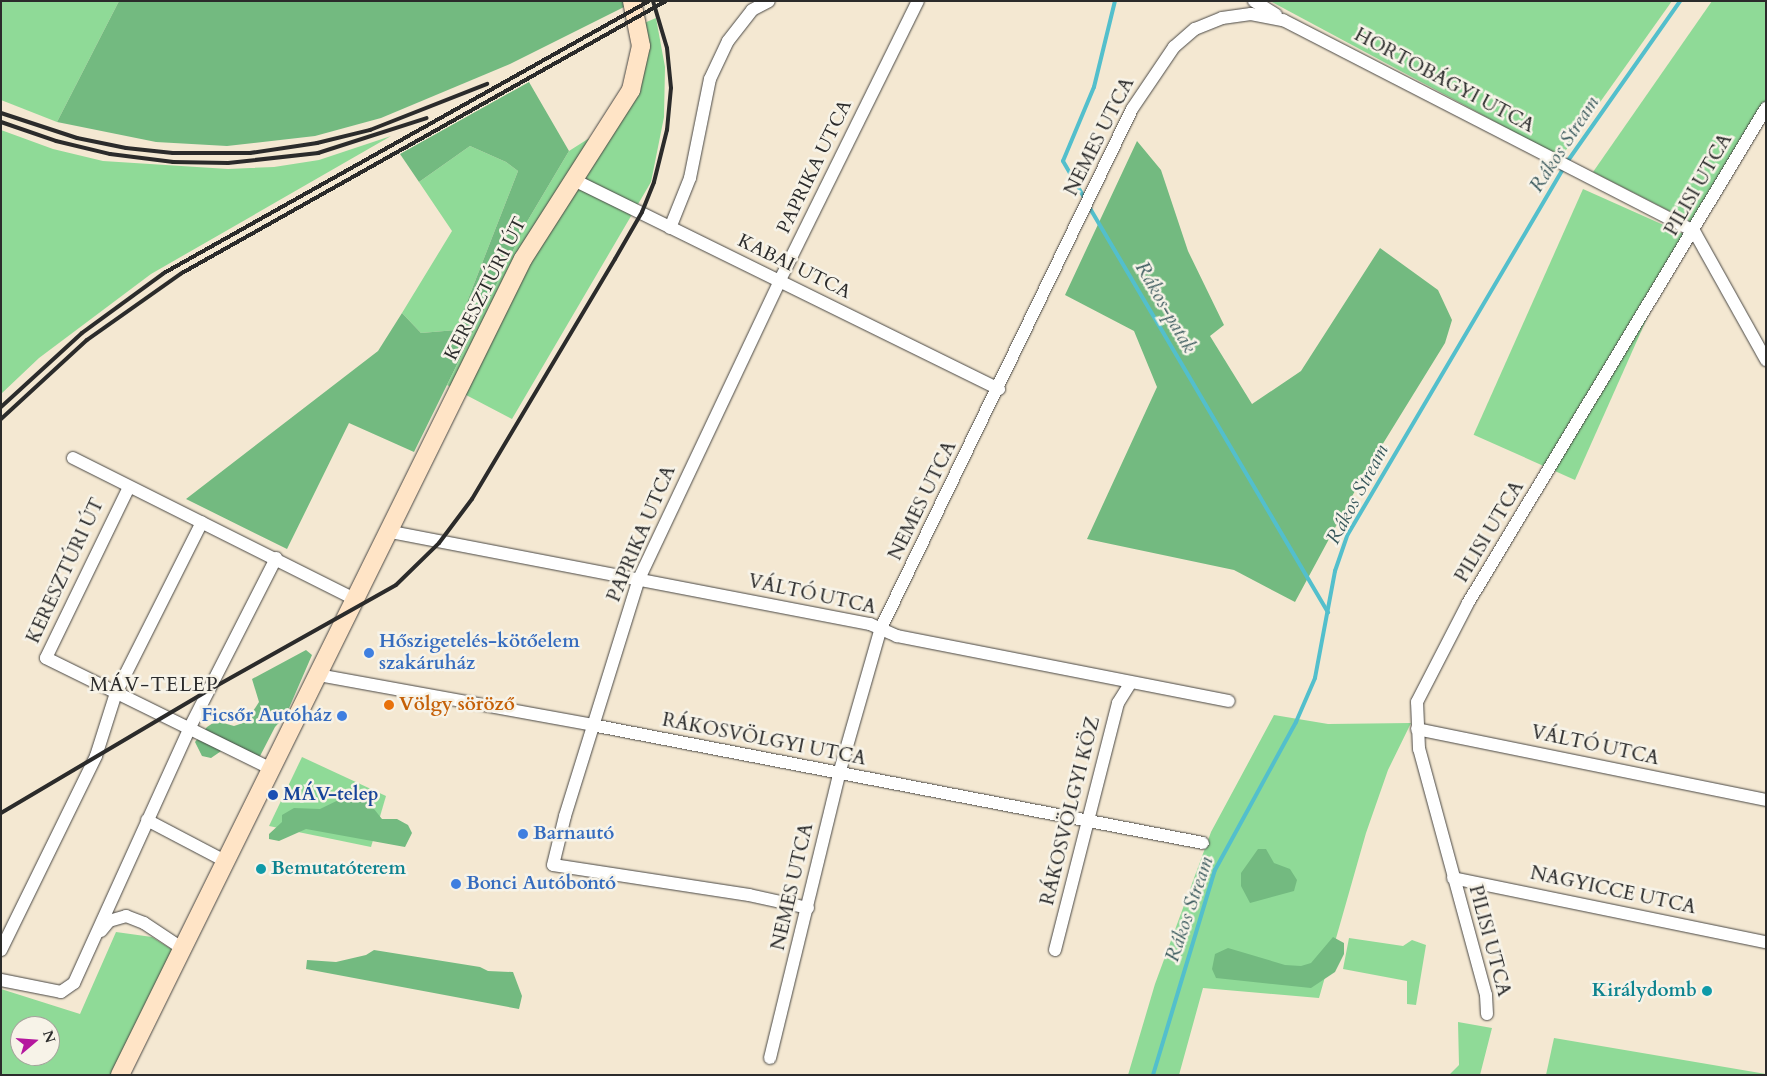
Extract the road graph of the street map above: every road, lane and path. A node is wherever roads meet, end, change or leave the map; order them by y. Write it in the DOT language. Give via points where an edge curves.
graph roads {
  1 [pos="632,1"];
  2 [pos="769,1"];
  3 [pos="918,1"];
  4 [pos="1254,1"];
  5 [pos="1222,18"];
  6 [pos="1283,20"];
  7 [pos="1766,108"];
  8 [pos="572,179"];
  9 [pos="670,228"];
  10 [pos="1694,230"];
  11 [pos="780,280"];
  12 [pos="1766,360"];
  13 [pos="998,389"];
  14 [pos="73,458"];
  15 [pos="129,487"];
  16 [pos="202,522"];
  17 [pos="386,531"];
  18 [pos="276,558"];
  19 [pos="638,581"];
  20 [pos="354,599"];
  21 [pos="881,628"];
  22 [pos="318,675"];
  23 [pos="1130,684"];
  24 [pos="116,693"];
  25 [pos="1229,701"];
  26 [pos="592,725"];
  27 [pos="1417,728"];
  28 [pos="189,729"];
  29 [pos="270,768"];
  30 [pos="839,774"];
  31 [pos="1766,800"];
  32 [pos="147,820"];
  33 [pos="1088,820"];
  34 [pos="1203,843"];
  35 [pos="225,860"];
  36 [pos="1452,878"];
  37 [pos="808,908"];
  38 [pos="95,940"];
  39 [pos="1766,942"];
  40 [pos="183,949"];
  41 [pos="1,950"];
  42 [pos="1055,950"];
  43 [pos="1,980"];
  44 [pos="1488,1014"];
  45 [pos="770,1058"];
  46 [pos="120,1075"];
  1 -- 8 [label="main road, KERESZTÚRI ÚT" via="640,31 637,74 624,104"];
  2 -- 9 [label="street" via="752,10 728,41 710,79 690,178"];
  3 -- 11 [label="street, PAPRIKA UTCA"];
  4 -- 6 [label="street, HORTOBÁGYI UTCA"];
  5 -- 6 [label="street, HORTOBÁGYI UTCA" via="1251,14"];
  5 -- 13 [label="street, NEMES UTCA" via="1195,29 1174,47 1132,109"];
  6 -- 10 [label="street, HORTOBÁGYI UTCA"];
  7 -- 10 [label="street, PILISI UTCA"];
  8 -- 9 [label="street, KABAI UTCA"];
  8 -- 17 [label="main road, KERESZTÚRI ÚT" via="523,259"];
  9 -- 11 [label="street, KABAI UTCA"];
  10 -- 12 [label="street"];
  10 -- 27 [label="street, PILISI UTCA" via="1468,603 1416,702"];
  11 -- 13 [label="street, KABAI UTCA"];
  11 -- 19 [label="street, PAPRIKA UTCA"];
  13 -- 21 [label="street, NEMES UTCA"];
  14 -- 15 [label="street, KERESZTÚRI ÚT"];
  15 -- 16 [label="street, KERESZTÚRI ÚT"];
  15 -- 24 [label="street, KERESZTÚRI ÚT" via="46,658"];
  16 -- 18 [label="street, KERESZTÚRI ÚT"];
  16 -- 24 [label="street"];
  17 -- 19 [label="street, VÁLTÓ UTCA"];
  17 -- 20 [label="main road, KERESZTÚRI ÚT"];
  18 -- 20 [label="street, KERESZTÚRI ÚT"];
  18 -- 28 [label="street"];
  19 -- 21 [label="street, VÁLTÓ UTCA"];
  19 -- 26 [label="street, PAPRIKA UTCA"];
  20 -- 22 [label="main road, KERESZTÚRI ÚT"];
  21 -- 23 [label="street, VÁLTÓ UTCA" via="897,636"];
  21 -- 30 [label="street, NEMES UTCA"];
  22 -- 26 [label="street, RÁKOSVÖLGYI UTCA"];
  22 -- 29 [label="main road, KERESZTÚRI ÚT"];
  23 -- 25 [label="street, VÁLTÓ UTCA"];
  23 -- 33 [label="street, RÁKOSVÖLGYI KÖZ" via="1118,703"];
  24 -- 28 [label="street, KERESZTÚRI ÚT"];
  24 -- 41 [label="street" via="96,756"];
  26 -- 30 [label="street, RÁKOSVÖLGYI UTCA"];
  26 -- 37 [label="street, PAPRIKA UTCA" via="553,865 749,895"];
  27 -- 31 [label="street, VÁLTÓ UTCA"];
  27 -- 36 [label="street, PILISI UTCA" via="1419,749"];
  28 -- 29 [label="street, KERESZTÚRI ÚT"];
  28 -- 32 [label="street"];
  29 -- 35 [label="main road, KERESZTÚRI ÚT"];
  30 -- 33 [label="street, RÁKOSVÖLGYI UTCA"];
  30 -- 37 [label="street, NEMES UTCA"];
  32 -- 35 [label="street"];
  32 -- 38 [label="street"];
  33 -- 34 [label="street, RÁKOSVÖLGYI UTCA"];
  33 -- 42 [label="street, RÁKOSVÖLGYI KÖZ"];
  35 -- 40 [label="main road, KERESZTÚRI ÚT"];
  36 -- 39 [label="street, NAGYICCE UTCA"];
  36 -- 44 [label="street, PILISI UTCA" via="1486,995"];
  37 -- 45 [label="street, NEMES UTCA"];
  38 -- 40 [label="street" via="109,920 126,916 144,923"];
  38 -- 43 [label="street" via="74,983 61,992"];
  40 -- 46 [label="main road, KERESZTÚRI ÚT"];
}
